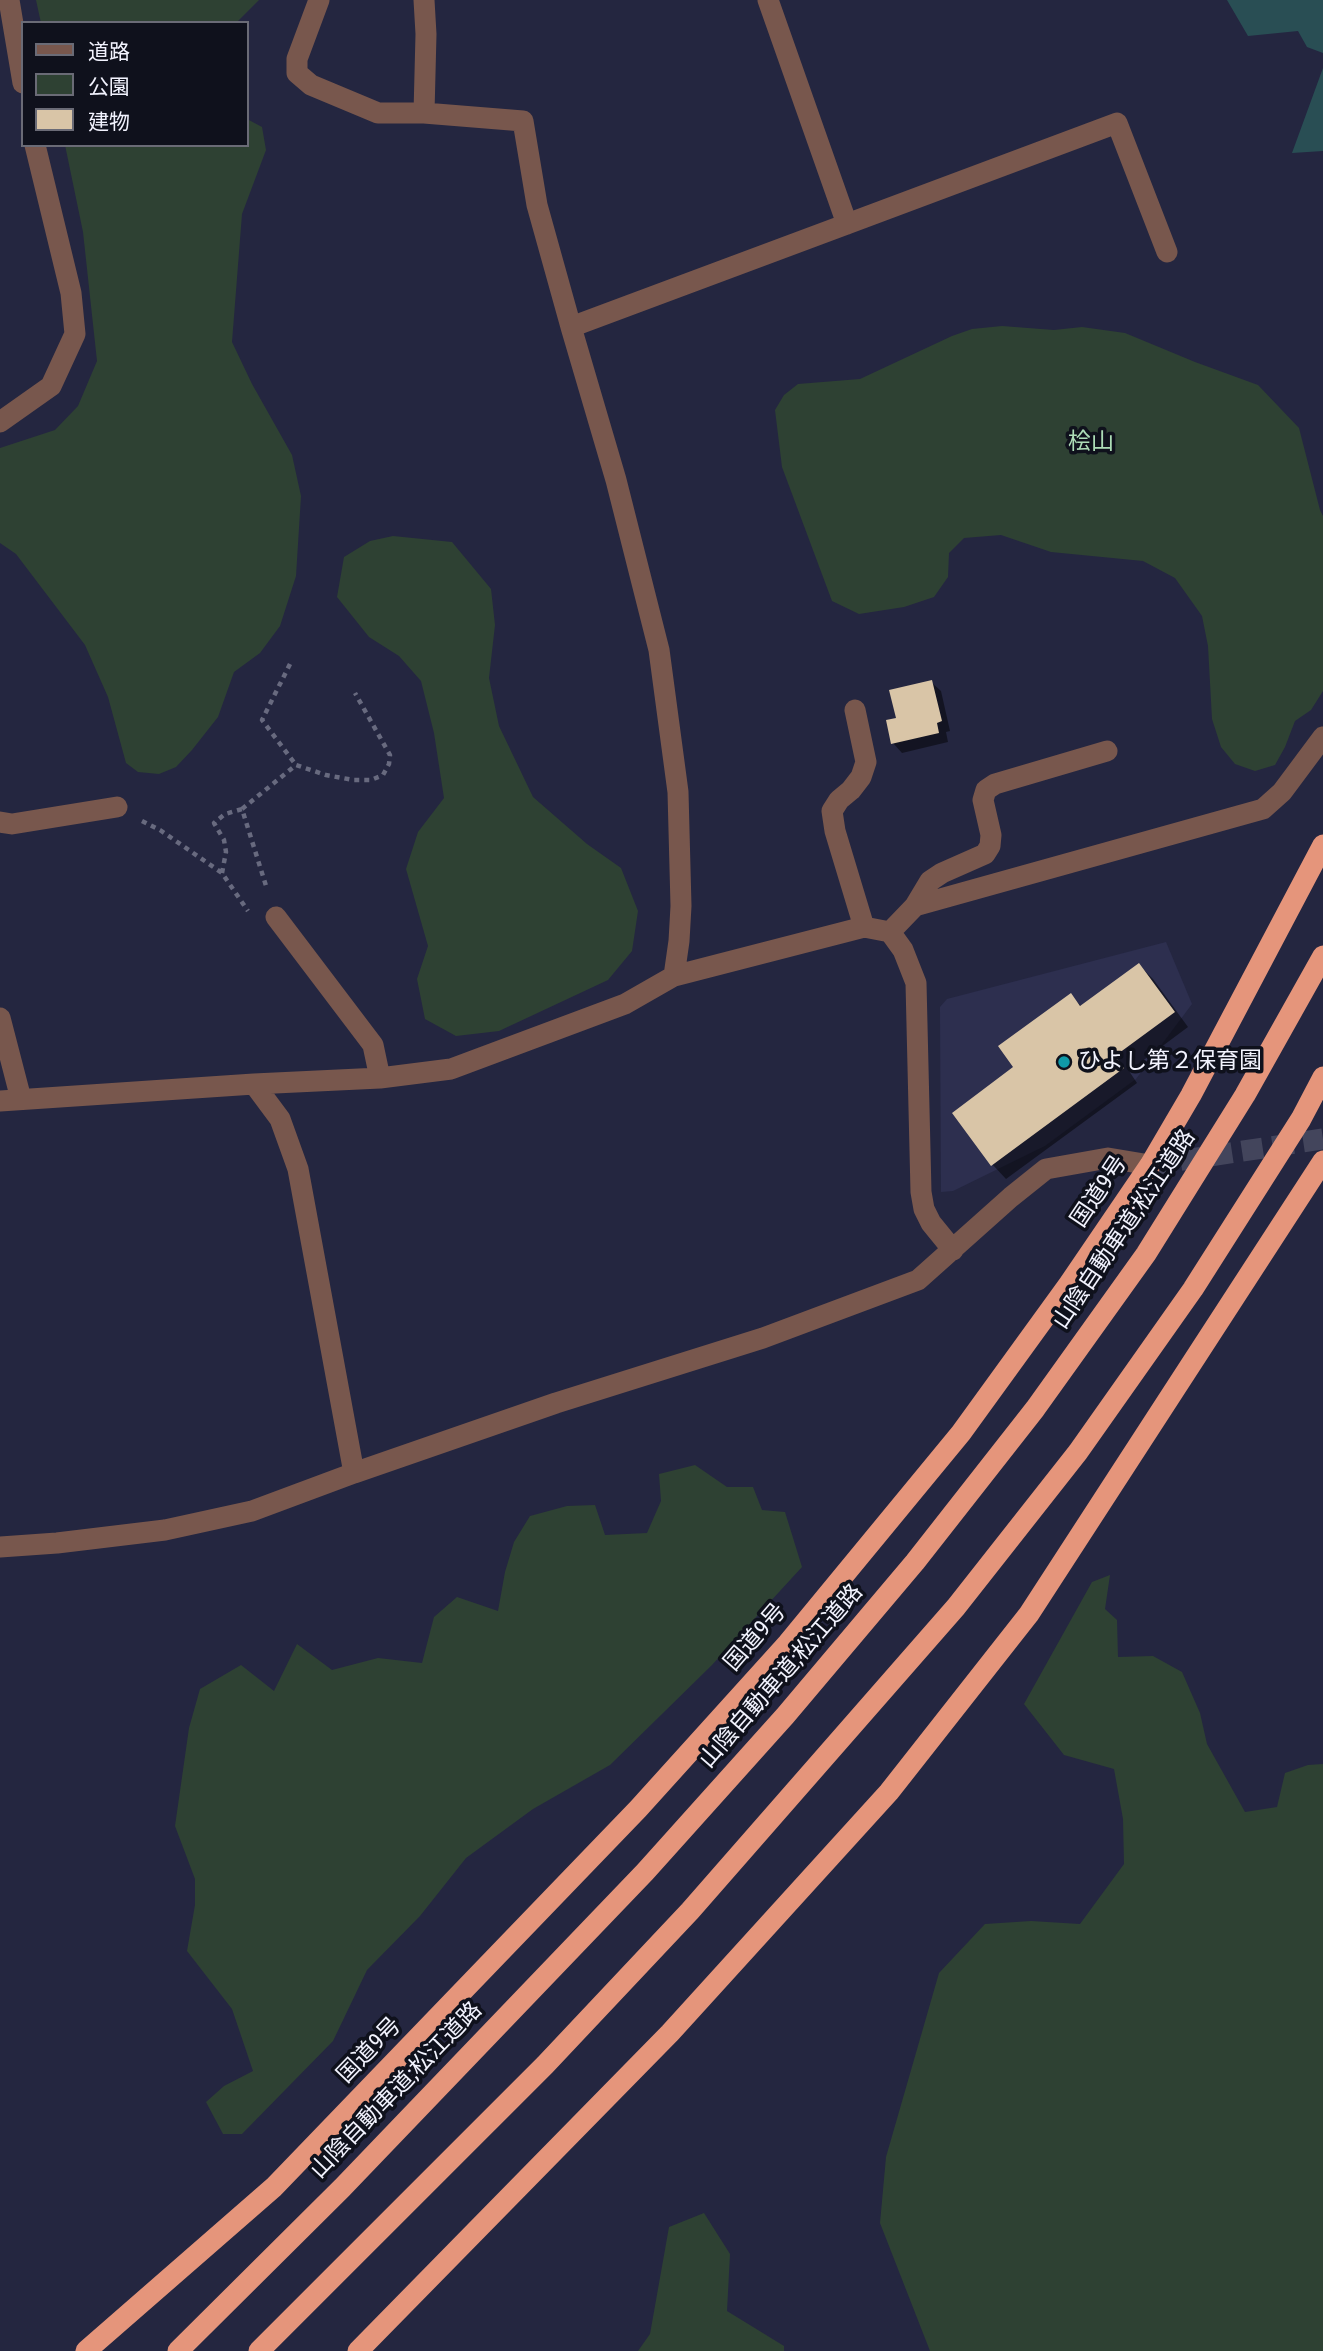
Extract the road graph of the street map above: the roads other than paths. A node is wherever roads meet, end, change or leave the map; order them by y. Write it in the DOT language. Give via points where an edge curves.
graph roads {
  1 [pos="9,0"];
  2 [pos="319,0"];
  3 [pos="424,0"];
  4 [pos="768,0"];
  5 [pos="21,71"];
  6 [pos="424,113"];
  7 [pos="35,147"];
  8 [pos="847,224"];
  9 [pos="1167,252"];
  10 [pos="571,327"];
  11 [pos="0,422"];
  12 [pos="855,709"];
  13 [pos="1323,737"];
  14 [pos="1107,751"];
  15 [pos="117,807"];
  16 [pos="0,822"];
  17 [pos="1323,845"];
  18 [pos="915,906"];
  19 [pos="276,917"];
  20 [pos="864,928"];
  21 [pos="890,932"];
  22 [pos="1323,956"];
  23 [pos="674,976"];
  24 [pos="0,1018"];
  25 [pos="1323,1077"];
  26 [pos="380,1078"];
  27 [pos="254,1084"];
  28 [pos="10,1100"];
  29 [pos="1323,1161"];
  30 [pos="1150,1165"];
  31 [pos="953,1251"];
  32 [pos="354,1473"];
  33 [pos="0,1547"];
  34 [pos="263,2347"];
  35 [pos="86,2351"];
  36 [pos="178,2351"];
  37 [pos="358,2351"];
  1 -- 5 [label="street"];
  2 -- 6 [label="street" via="297,73 311,85 378,113"];
  3 -- 6 [label="street"];
  4 -- 8 [label="street"];
  6 -- 10 [label="street" via="523,121 537,205"];
  7 -- 11 [label="street" via="71,293 75,334 51,386"];
  8 -- 9 [label="street" via="1117,122"];
  8 -- 10 [label="street"];
  10 -- 23 [label="street" via="659,650 678,792 681,906"];
  12 -- 20 [label="street" via="866,762 861,777 832,811"];
  13 -- 18 [label="street" via="1264,809"];
  14 -- 18 [label="street" via="986,790 983,800 990,846 985,854 930,881"];
  15 -- 16 [label="street" via="12,824"];
  17 -- 30 [label="highway, 国道9号"];
  18 -- 21 [label="street"];
  19 -- 26 [label="street" via="373,1045"];
  20 -- 21 [label="street"];
  20 -- 23 [label="street"];
  21 -- 31 [label="street" via="916,983 924,1209"];
  22 -- 36 [label="highway, 山陰自動車道;松江道路" via="1245,1095 1146,1254 1035,1409 915,1562 645,1872 342,2188"];
  23 -- 26 [label="street" via="625,1004 451,1069"];
  24 -- 28 [label="street"];
  25 -- 34 [label="highway" via="1192,1289 1078,1452 956,1607 681,1921 545,2065"];
  26 -- 27 [label="street"];
  27 -- 28 [label="street"];
  27 -- 32 [label="street" via="280,1118 298,1170"];
  29 -- 37 [label="highway" via="1029,1614 889,1792 670,2033"];
  30 -- 31 [label="street" via="1108,1158 1046,1169"];
  30 -- 35 [label="highway, 国道9号" via="961,1433 751,1685 629,1819 274,2186"];
  31 -- 32 [label="street" via="918,1280 863,1301"];
  32 -- 33 [label="street" via="251,1511 165,1530"];
}
